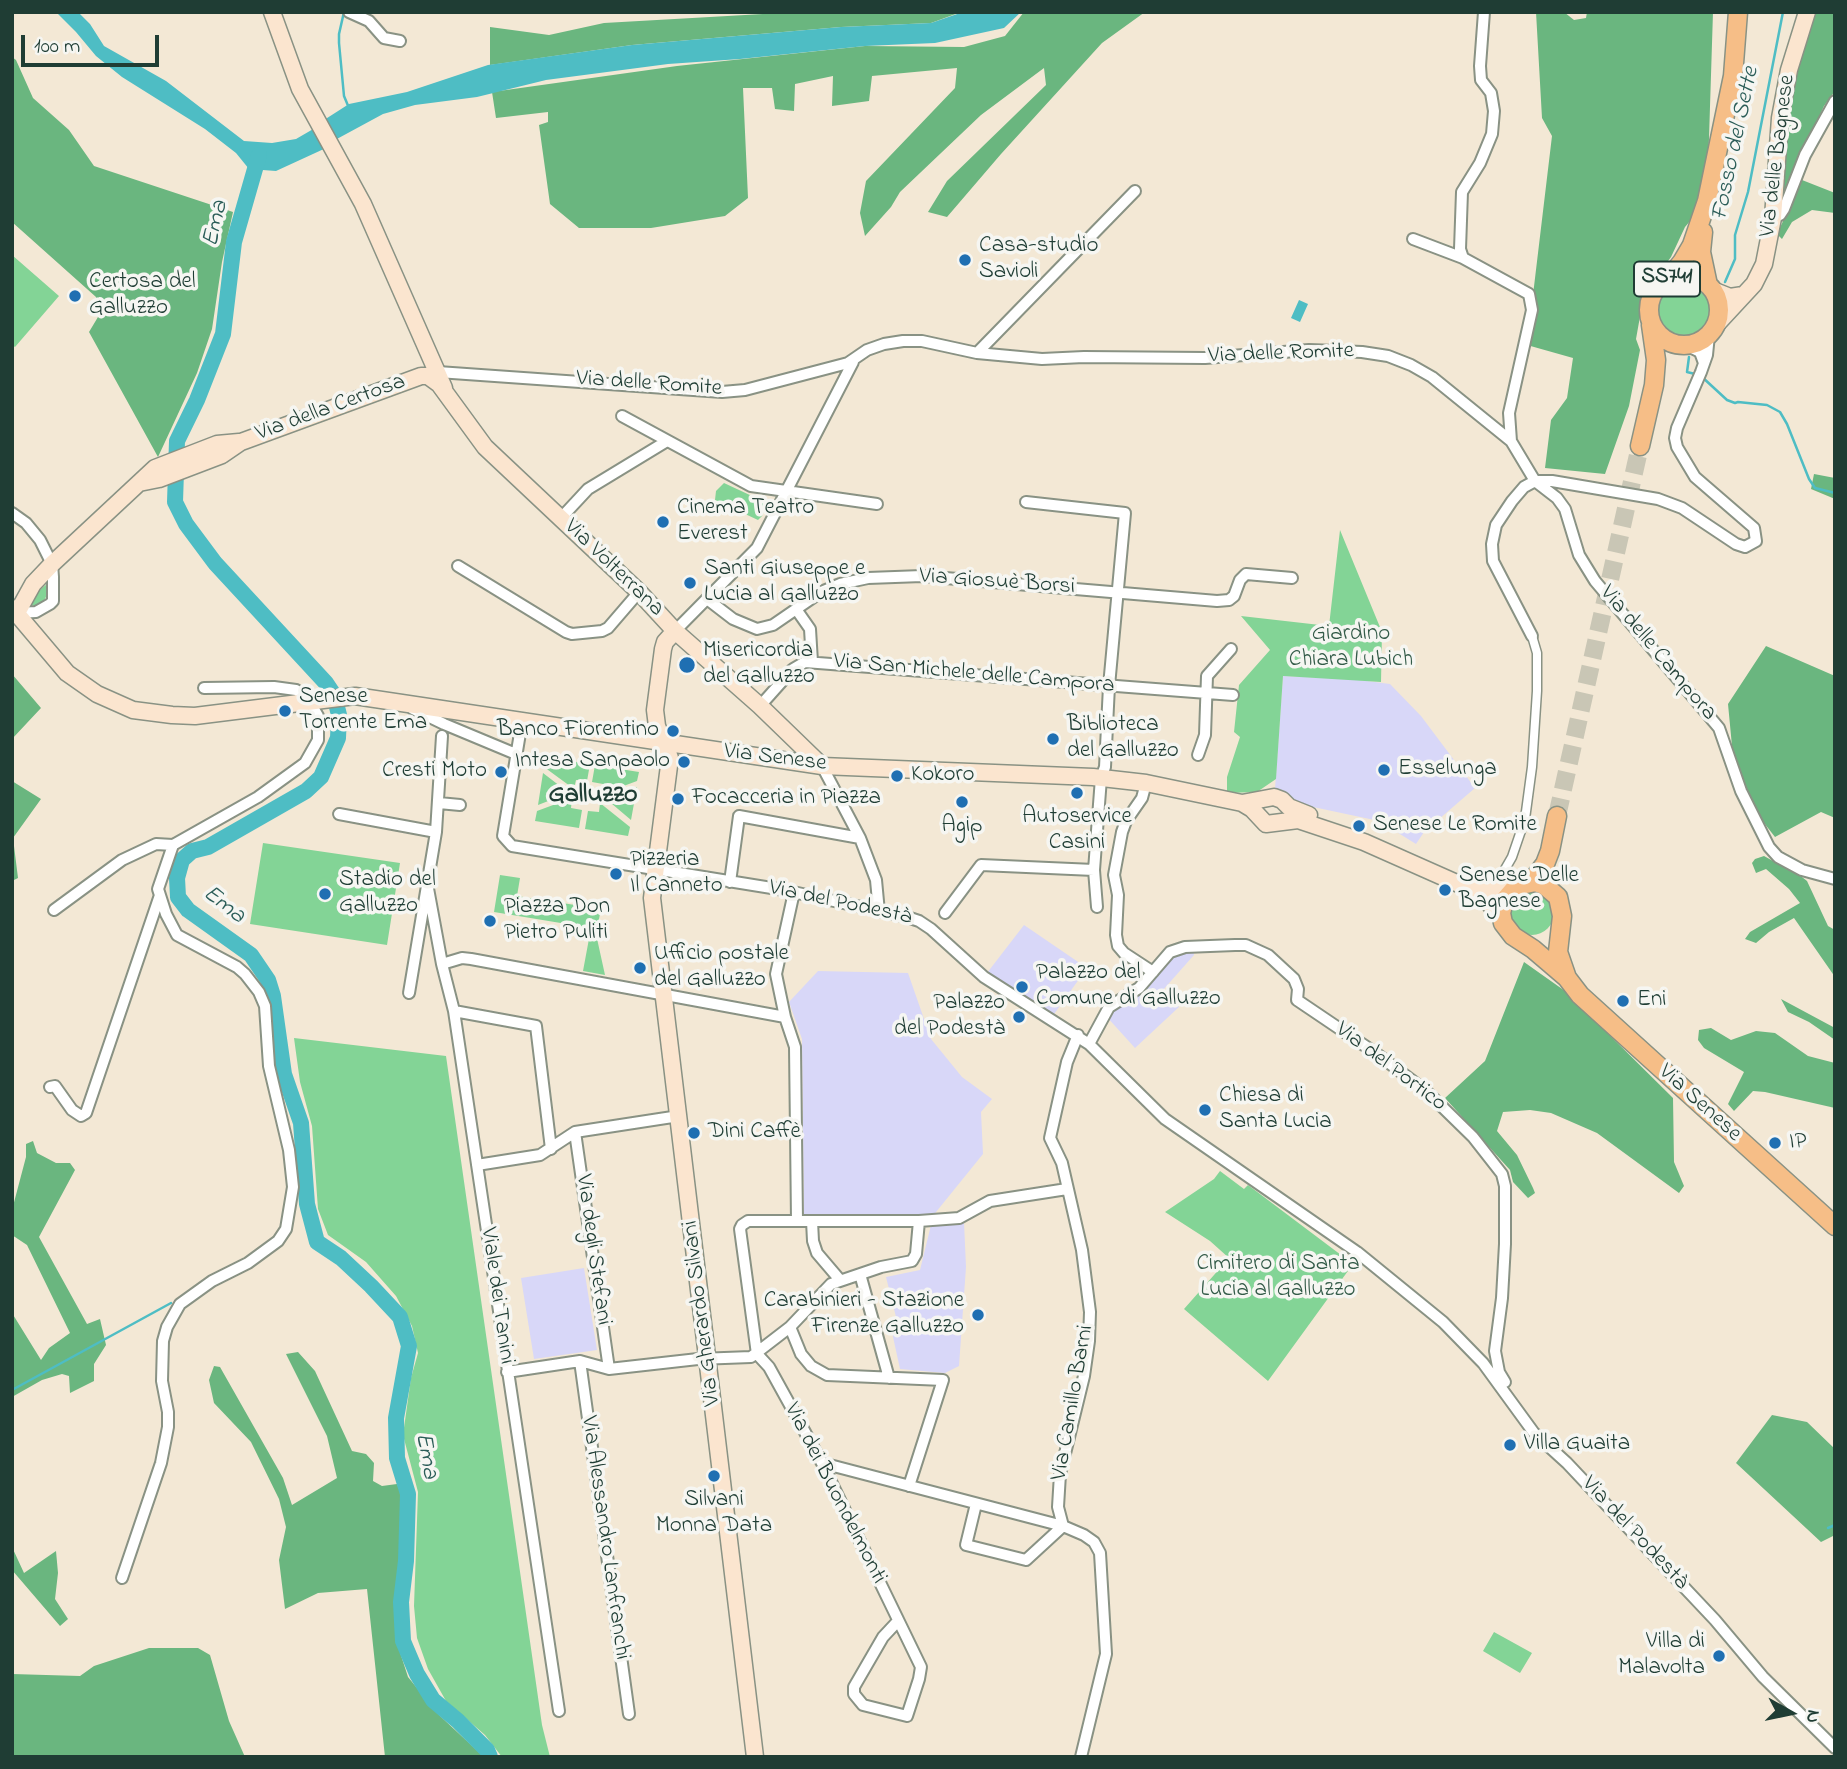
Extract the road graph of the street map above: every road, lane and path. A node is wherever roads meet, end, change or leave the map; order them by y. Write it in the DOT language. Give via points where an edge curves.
graph roads {
  1 [pos="272,12"];
  2 [pos="349,12"];
  3 [pos="1484,12"];
  4 [pos="1738,12"];
  5 [pos="1807,12"];
  6 [pos="400,41"];
  7 [pos="1835,101"];
  8 [pos="1135,191"];
  9 [pos="1707,201"];
  10 [pos="1773,218"];
  11 [pos="1413,239"];
  12 [pos="1463,258"];
  13 [pos="1669,278"];
  14 [pos="1712,288"];
  15 [pos="1743,295"];
  16 [pos="1651,325"];
  17 [pos="1713,330"];
  18 [pos="1685,346"];
  19 [pos="977,353"];
  20 [pos="853,362"];
  21 [pos="429,367"];
  22 [pos="1703,368"];
  23 [pos="1654,386"];
  24 [pos="622,416"];
  25 [pos="667,441"];
  26 [pos="1511,441"];
  27 [pos="1640,446"];
  28 [pos="1535,481"];
  29 [pos="787,492"];
  30 [pos="1026,502"];
  31 [pos="877,504"];
  32 [pos="12,513"];
  33 [pos="561,518"];
  34 [pos="51,564"];
  35 [pos="458,566"];
  36 [pos="1292,578"];
  37 [pos="33,584"];
  38 [pos="12,590"];
  39 [pos="639,592"];
  40 [pos="1117,592"];
  41 [pos="708,599"];
  42 [pos="796,609"];
  43 [pos="14,610"];
  44 [pos="675,631"];
  45 [pos="1532,636"];
  46 [pos="1231,649"];
  47 [pos="812,662"];
  48 [pos="1109,687"];
  49 [pos="204,688"];
  50 [pos="1206,694"];
  51 [pos="1233,695"];
  52 [pos="317,701"];
  53 [pos="401,703"];
  54 [pos="760,706"];
  55 [pos="522,721"];
  56 [pos="443,730"];
  57 [pos="665,744"];
  58 [pos="516,754"];
  59 [pos="1198,755"];
  60 [pos="822,766"];
  61 [pos="1101,778"];
  62 [pos="1146,783"];
  63 [pos="439,803"];
  64 [pos="460,805"];
  65 [pos="1285,805"];
  66 [pos="1260,806"];
  67 [pos="338,814"];
  68 [pos="1557,816"];
  69 [pos="1281,821"];
  70 [pos="436,832"];
  71 [pos="860,838"];
  72 [pos="173,845"];
  73 [pos="1550,851"];
  74 [pos="654,869"];
  75 [pos="1094,870"];
  76 [pos="1835,879"];
  77 [pos="730,882"];
  78 [pos="427,883"];
  79 [pos="1457,884"];
  80 [pos="1517,887"];
  81 [pos="1493,890"];
  82 [pos="794,892"];
  83 [pos="160,894"];
  84 [pos="1097,907"];
  85 [pos="54,910"];
  86 [pos="879,912"];
  87 [pos="945,913"];
  88 [pos="1561,913"];
  89 [pos="1502,918"];
  90 [pos="1519,940"];
  91 [pos="442,964"];
  92 [pos="1153,972"];
  93 [pos="1567,978"];
  94 [pos="409,993"];
  95 [pos="662,994"];
  96 [pos="454,1011"];
  97 [pos="785,1017"];
  98 [pos="1078,1035"];
  99 [pos="1089,1044"];
  100 [pos="50,1087"];
  101 [pos="679,1116"];
  102 [pos="575,1132"];
  103 [pos="551,1149"];
  104 [pos="477,1164"];
  105 [pos="1067,1189"];
  106 [pos="797,1221"];
  107 [pos="811,1221"];
  108 [pos="919,1221"];
  109 [pos="1835,1226"];
  110 [pos="860,1274"];
  111 [pos="840,1280"];
  112 [pos="790,1327"];
  113 [pos="757,1354"];
  114 [pos="709,1359"];
  115 [pos="580,1361"];
  116 [pos="609,1369"];
  117 [pos="507,1372"];
  118 [pos="888,1378"];
  119 [pos="1518,1412"];
  120 [pos="822,1463"];
  121 [pos="909,1486"];
  122 [pos="976,1504"];
  123 [pos="1063,1526"];
  124 [pos="122,1578"];
  125 [pos="897,1622"];
  126 [pos="559,1711"];
  127 [pos="629,1714"];
  128 [pos="1835,1748"];
  129 [pos="755,1757"];
  130 [pos="1081,1757"];
  1 -- 21 [label="main road" via="293,74 380,238"];
  2 -- 6 [label="street" via="369,21 384,38"];
  3 -- 12 [label="street" via="1481,80 1491,93 1494,111 1492,134 1462,192"];
  4 -- 9 [label="main road, SS741" via="1733,76"];
  5 -- 10 [label="main road, Via delle Bagnese" via="1780,118"];
  7 -- 10 [label="street" via="1805,155 1784,209"];
  8 -- 19 [label="street"];
  9 -- 13 [label="main road, SS741" via="1692,246"];
  9 -- 14 [label="main road, SS741" via="1700,252"];
  10 -- 15 [label="main road, Via delle Bagnese" via="1761,271"];
  11 -- 12 [label="street"];
  12 -- 26 [label="street" via="1529,294 1532,310 1508,413"];
  13 -- 14 [label="main road, SS741" via="1692,276"];
  13 -- 16 [label="main road, SS741" via="1652,294"];
  14 -- 15 [label="main road" via="1730,297"];
  14 -- 17 [label="main road, SS741" via="1719,312"];
  15 -- 17 [label="main road, Via delle Bagnese"];
  16 -- 18 [label="main road, SS741" via="1663,340"];
  16 -- 23 [label="main road, SS741"];
  17 -- 18 [label="main road, SS741" via="1698,343"];
  17 -- 22 [label="street"];
  18 -- 22 [label="street" via="1700,352"];
  18 -- 23 [label="main road, SS741" via="1663,363"];
  19 -- 20 [label="street, Via delle Romite" via="903,341 867,350"];
  19 -- 26 [label="street, Via delle Romite" via="1042,359 1205,358 1309,350 1388,356 1432,377"];
  20 -- 21 [label="street, Via delle Romite" via="722,392"];
  20 -- 29 [label="street"];
  21 -- 33 [label="main road, Via Volterrana" via="485,447"];
  21 -- 34 [label="main road, Via della Certosa" via="157,473 139,483"];
  22 -- 28 [label="street" via="1677,428 1677,447 1695,477 1754,528 1756,541 1745,547 1736,544 1682,508 1658,499"];
  23 -- 27 [label="main road, SS741"];
  24 -- 25 [label="street"];
  25 -- 29 [label="street" via="751,486"];
  25 -- 33 [label="street" via="588,489"];
  26 -- 28 [label="street, Via delle Romite"];
  28 -- 45 [label="street" via="1512,501 1496,525 1492,544 1493,561"];
  28 -- 76 [label="street, Via delle Campora" via="1565,509 1579,555 1595,580 1719,727 1741,792 1769,847 1802,870"];
  29 -- 31 [label="street"];
  29 -- 41 [label="street" via="757,548"];
  30 -- 40 [label="street" via="1125,513"];
  32 -- 34 [label="street" via="34,531"];
  33 -- 39 [label="main road, Via Volterrana"];
  34 -- 37 [label="main road, Via della Certosa"];
  34 -- 43 [label="street" via="52,601 42,610"];
  35 -- 39 [label="street" via="572,634 608,628"];
  36 -- 40 [label="street, Via Giosuè Borsi" via="1247,574 1234,596 1225,601"];
  37 -- 38 [label="main road"];
  37 -- 43 [label="main road, Via della Certosa"];
  39 -- 44 [label="main road, Via Volterrana"];
  40 -- 42 [label="street, Via Giosuè Borsi" via="898,576 840,584"];
  40 -- 48 [label="street"];
  41 -- 42 [label="street, Via Giosuè Borsi" via="733,619 757,629 773,625"];
  41 -- 44 [label="street"];
  42 -- 47 [label="street" via="812,635"];
  43 -- 52 [label="main road, Via Senese" via="67,673 97,694 133,710 195,716"];
  44 -- 54 [label="main road, Via Volterrana"];
  44 -- 57 [label="main road, Via Gherardo Silvani" via="663,649 655,710"];
  45 -- 81 [label="street" via="1537,691 1525,818 1512,858"];
  46 -- 50 [label="street" via="1207,676"];
  47 -- 48 [label="street, Via San Michele delle Campora"];
  47 -- 54 [label="street, Via San Michele delle Campora" via="793,669"];
  48 -- 50 [label="street, Via San Michele delle Campora"];
  48 -- 61 [label="street"];
  49 -- 52 [label="street" via="288,688"];
  50 -- 51 [label="street, Via San Michele delle Campora"];
  50 -- 59 [label="street" via="1205,735"];
  52 -- 53 [label="main road, Via Senese" via="349,697"];
  52 -- 72 [label="street" via="320,732 305,763 258,797"];
  53 -- 55 [label="main road, Via Senese"];
  53 -- 56 [label="street"];
  54 -- 60 [label="main road, Via Volterrana"];
  55 -- 57 [label="main road, Via Senese"];
  55 -- 58 [label="street"];
  56 -- 58 [label="street"];
  56 -- 63 [label="street"];
  57 -- 60 [label="main road, Via Senese"];
  57 -- 74 [label="main road, Via Gherardo Silvani" via="669,767"];
  58 -- 74 [label="street, Via del Podestà" via="503,836 512,846"];
  60 -- 61 [label="main road, Via Senese"];
  60 -- 71 [label="street"];
  61 -- 62 [label="main road, Via Senese"];
  61 -- 75 [label="street"];
  62 -- 66 [label="main road, Via Senese"];
  62 -- 92 [label="street" via="1122,832 1114,875 1116,935 1124,953"];
  63 -- 64 [label="street"];
  63 -- 70 [label="street"];
  65 -- 66 [label="main road, Via Senese" via="1277,797"];
  65 -- 69 [label="main road"];
  65 -- 79 [label="main road, Via Senese" via="1388,842"];
  66 -- 69 [label="main road, Via Senese" via="1266,824"];
  67 -- 70 [label="street"];
  68 -- 73 [label="main road"];
  69 -- 79 [label="main road, Via Senese" via="1298,820 1364,842"];
  70 -- 78 [label="street"];
  71 -- 77 [label="street" via="739,816"];
  71 -- 86 [label="street" via="876,880"];
  72 -- 83 [label="street"];
  72 -- 85 [label="street" via="156,844 122,860"];
  73 -- 80 [label="main road" via="1542,870"];
  73 -- 88 [label="main road"];
  74 -- 77 [label="street, Via del Podestà"];
  74 -- 95 [label="main road, Via Gherardo Silvani" via="652,898"];
  75 -- 84 [label="street"];
  75 -- 87 [label="street" via="981,865"];
  77 -- 82 [label="street, Via del Podestà"];
  78 -- 91 [label="street, Viale dei Tanini"];
  78 -- 94 [label="street"];
  79 -- 81 [label="main road, Via Senese"];
  79 -- 89 [label="main road, Via Senese" via="1489,902"];
  80 -- 81 [label="main road, Via Senese"];
  80 -- 88 [label="main road, Via Senese" via="1535,882 1544,885 1558,897"];
  80 -- 89 [label="main road" via="1504,901"];
  82 -- 86 [label="street, Via del Podestà"];
  82 -- 97 [label="street" via="776,974"];
  83 -- 100 [label="street" via="86,1113 72,1110 55,1086"];
  83 -- 124 [label="street" via="177,935 246,974 260,992 268,1066 289,1150 293,1187 286,1229 278,1241 180,1304 167,1326 162,1381 168,1427 162,1464"];
  86 -- 98 [label="street, Via del Podestà" via="919,921 993,984"];
  88 -- 90 [label="main road" via="1554,933 1544,940"];
  88 -- 93 [label="main road, Via Senese" via="1558,952"];
  89 -- 90 [label="main road, Via Senese"];
  90 -- 93 [label="main road, Via Senese"];
  91 -- 95 [label="street" via="471,959"];
  91 -- 96 [label="street, Viale dei Tanini"];
  92 -- 99 [label="street, Via del Portico" via="1139,988 1109,1007"];
  92 -- 119 [label="street, Via del Portico" via="1165,955 1179,948 1235,945 1257,949 1294,979 1297,1000 1426,1091 1473,1136 1502,1174 1505,1186 1502,1298 1495,1351 1499,1373"];
  93 -- 109 [label="main road, Via Senese" via="1589,1004"];
  95 -- 97 [label="street"];
  95 -- 101 [label="main road, Via Gherardo Silvani"];
  96 -- 103 [label="street" via="536,1026"];
  96 -- 104 [label="street, Viale dei Tanini"];
  97 -- 106 [label="street" via="795,1047"];
  98 -- 99 [label="street, Via del Podestà"];
  98 -- 105 [label="street, Via Camillo Barni" via="1049,1138 1062,1163"];
  99 -- 119 [label="street, Via del Podestà" via="1165,1119 1357,1252 1443,1322 1483,1363"];
  101 -- 102 [label="street"];
  101 -- 114 [label="main road, Via Gherardo Silvani"];
  102 -- 103 [label="street"];
  102 -- 116 [label="street, Via degli Stefani"];
  103 -- 104 [label="street" via="540,1155"];
  104 -- 117 [label="street, Viale dei Tanini"];
  105 -- 108 [label="street" via="990,1201 960,1218"];
  105 -- 123 [label="street, Via Camillo Barni" via="1082,1250 1090,1312 1084,1376 1060,1474 1058,1507"];
  106 -- 107 [label="street"];
  106 -- 113 [label="street" via="748,1222 740,1229"];
  107 -- 108 [label="street"];
  107 -- 111 [label="street" via="817,1253"];
  108 -- 110 [label="street" via="912,1261"];
  110 -- 111 [label="street"];
  110 -- 118 [label="street"];
  111 -- 112 [label="street" via="831,1283"];
  112 -- 113 [label="street"];
  112 -- 118 [label="street" via="799,1351 811,1366 827,1375"];
  113 -- 114 [label="street"];
  113 -- 120 [label="street, Via dei Buondelmonti" via="769,1367"];
  114 -- 116 [label="street"];
  114 -- 129 [label="main road, Via Gherardo Silvani"];
  115 -- 116 [label="street"];
  115 -- 117 [label="street"];
  115 -- 127 [label="street, Via Alessandro Lanfranchi"];
  117 -- 126 [label="street, Viale dei Tanini"];
  118 -- 121 [label="street" via="943,1380"];
  119 -- 128 [label="street, Via del Podestà" via="1763,1677"];
  120 -- 121 [label="street"];
  120 -- 125 [label="street, Via dei Buondelmonti"];
  121 -- 122 [label="street"];
  122 -- 123 [label="street"];
  122 -- 123 [label="street" via="966,1545 1026,1560"];
  123 -- 130 [label="street" via="1094,1542 1100,1553 1106,1654"];
  125 -- 125 [label="street, Via dei Buondelmonti" via="921,1667 907,1716 863,1706 854,1694 883,1637"];
}
